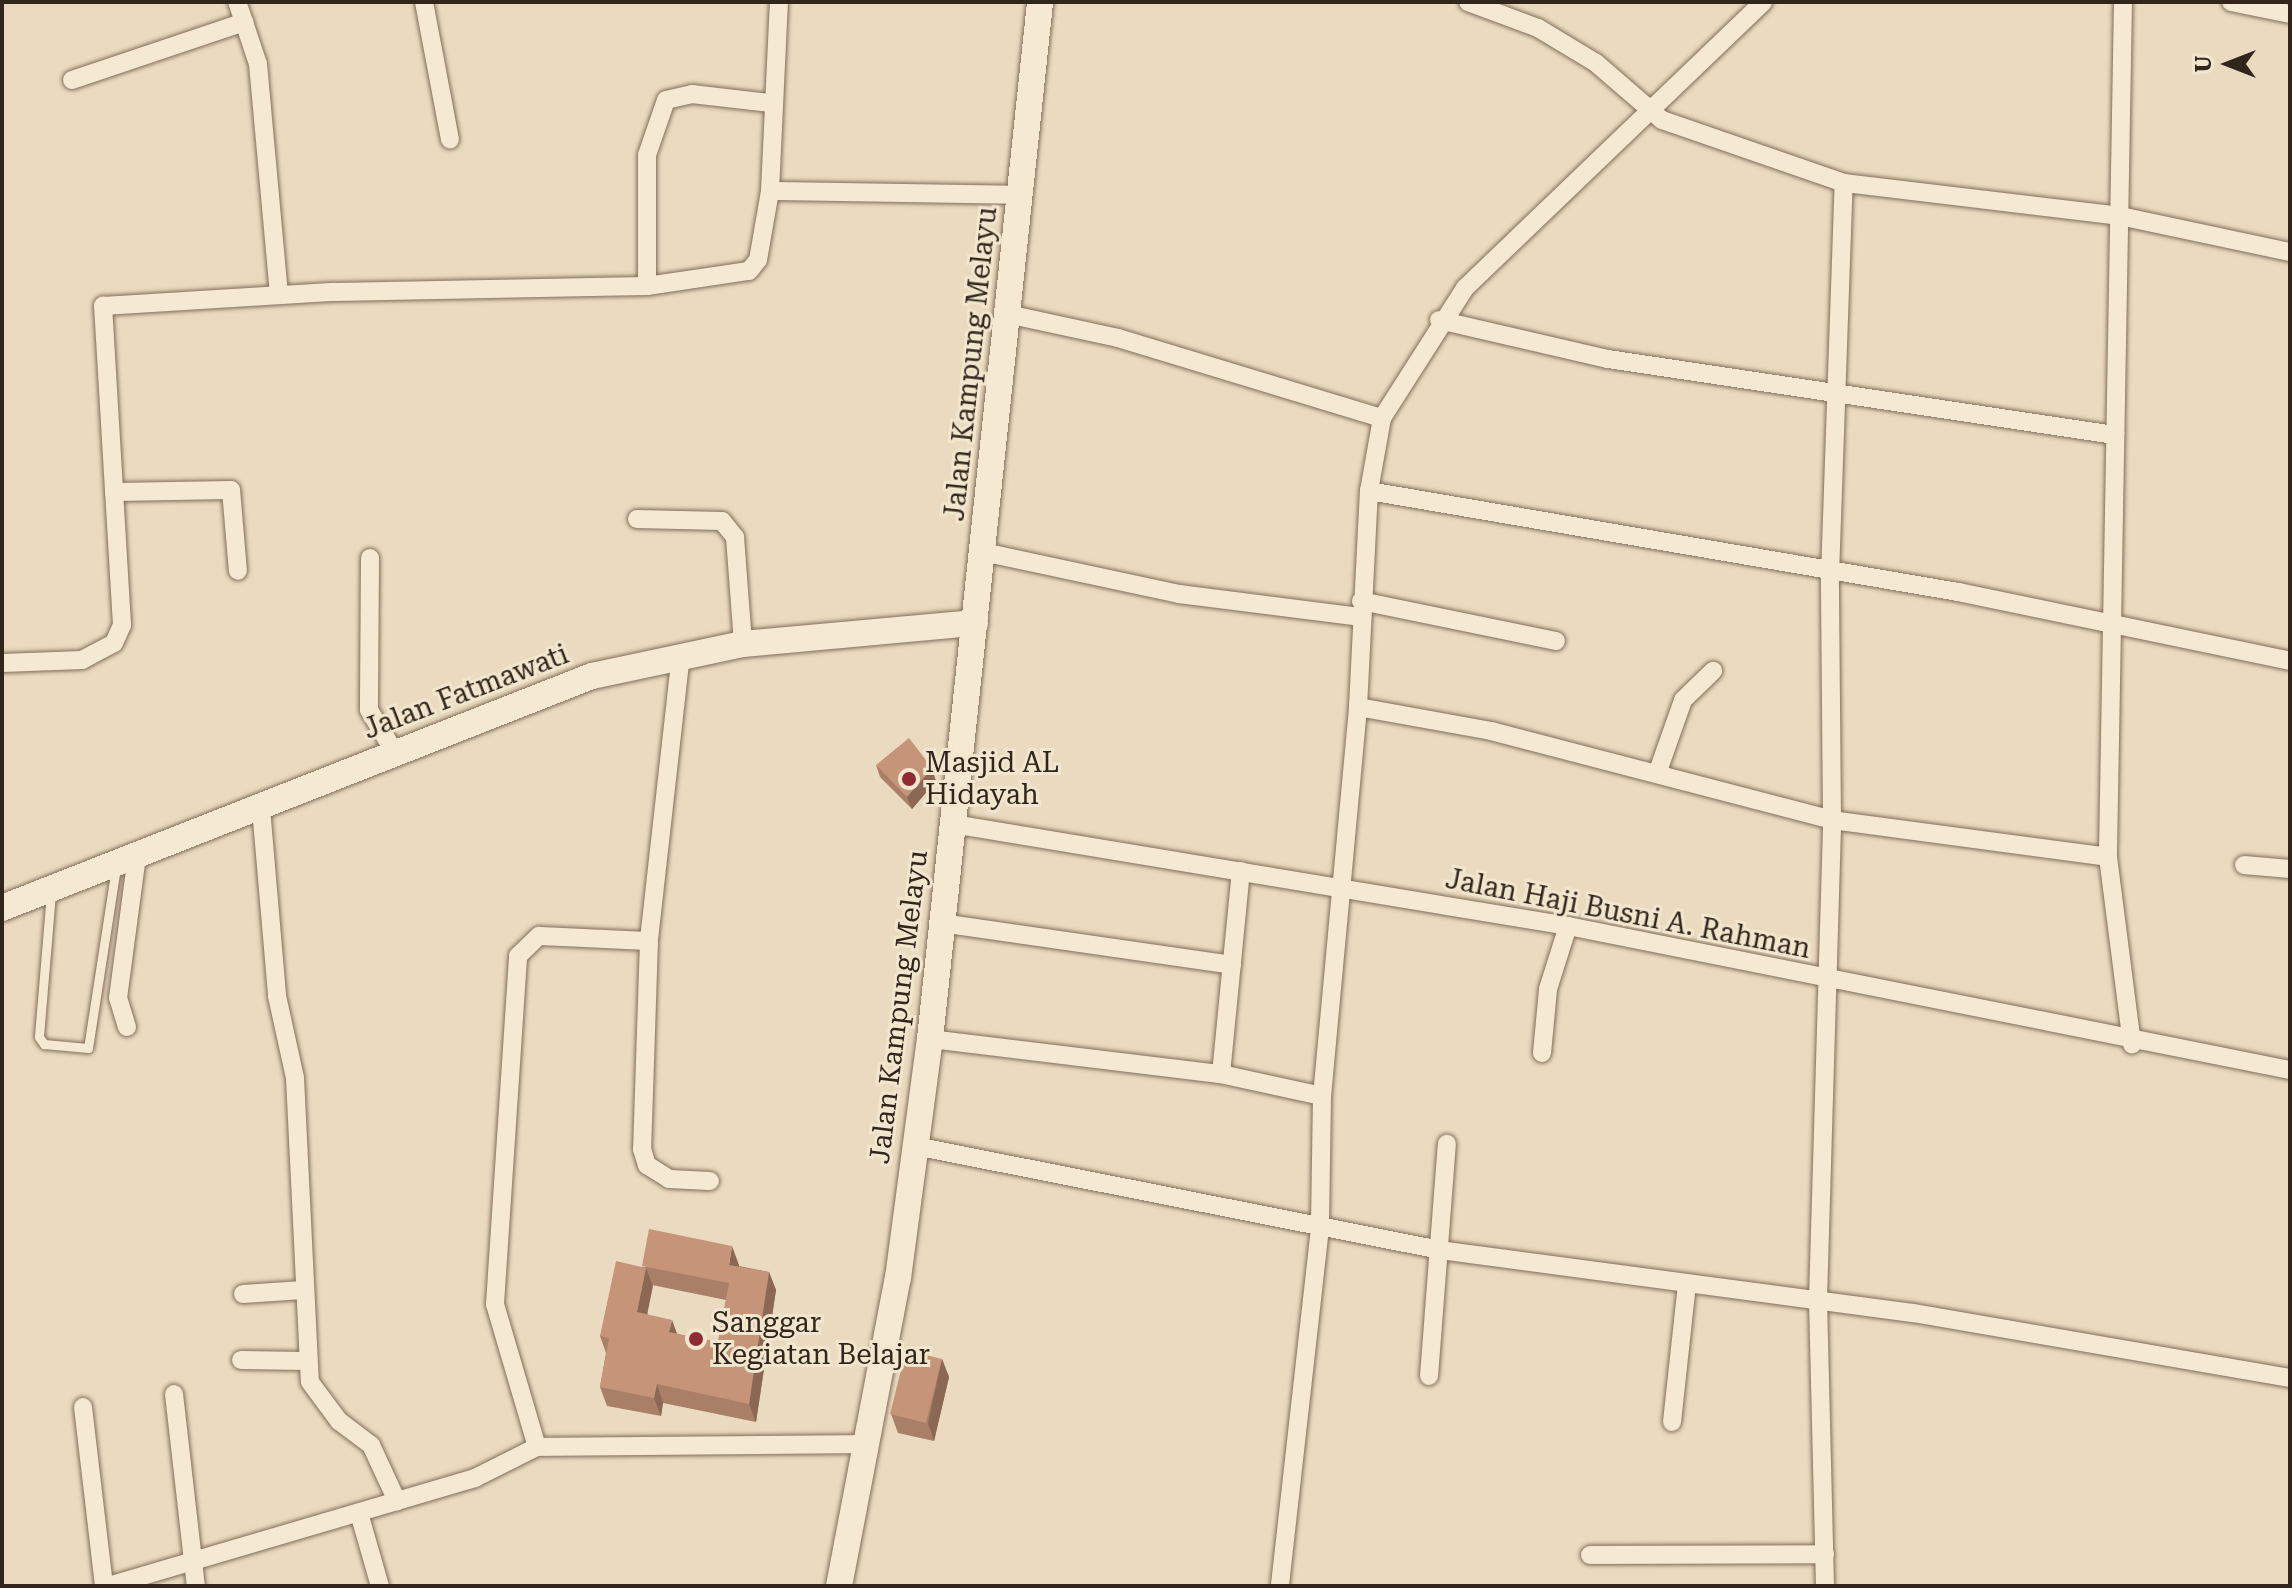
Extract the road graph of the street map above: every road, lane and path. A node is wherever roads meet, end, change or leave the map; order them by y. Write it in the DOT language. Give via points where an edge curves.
graph roads {
  1 [pos="237,2"];
  2 [pos="424,2"];
  3 [pos="779,2"];
  4 [pos="1040,2"];
  5 [pos="1468,2"];
  6 [pos="1763,2"];
  7 [pos="2123,2"];
  8 [pos="2231,2"];
  9 [pos="2290,14"];
  10 [pos="244,22"];
  11 [pos="72,80"];
  12 [pos="770,103"];
  13 [pos="1651,113"];
  14 [pos="450,140"];
  15 [pos="1844,183"];
  16 [pos="770,191"];
  17 [pos="1021,195"];
  18 [pos="2120,216"];
  19 [pos="2290,252"];
  20 [pos="647,286"];
  21 [pos="279,295"];
  22 [pos="1012,315"];
  23 [pos="1439,320"];
  24 [pos="1837,395"];
  25 [pos="1382,418"];
  26 [pos="2115,435"];
  27 [pos="1369,491"];
  28 [pos="114,492"];
  29 [pos="637,519"];
  30 [pos="983,552"];
  31 [pos="370,558"];
  32 [pos="238,571"];
  33 [pos="1830,575"];
  34 [pos="1360,609"];
  35 [pos="2112,621"];
  36 [pos="975,623"];
  37 [pos="1556,641"];
  38 [pos="743,644"];
  39 [pos="681,654"];
  40 [pos="2290,661"];
  41 [pos="2,663"];
  42 [pos="1713,671"];
  43 [pos="1358,707"];
  44 [pos="395,753"];
  45 [pos="1657,774"];
  46 [pos="261,808"];
  47 [pos="1832,820"];
  48 [pos="953,824"];
  49 [pos="2108,857"];
  50 [pos="127,860"];
  51 [pos="2244,865"];
  52 [pos="2290,869"];
  53 [pos="1241,871"];
  54 [pos="52,888"];
  55 [pos="1339,888"];
  56 [pos="2,908"];
  57 [pos="941,923"];
  58 [pos="1568,926"];
  59 [pos="649,941"];
  60 [pos="1232,965"];
  61 [pos="1827,982"];
  62 [pos="127,1027"];
  63 [pos="930,1039"];
  64 [pos="2132,1044"];
  65 [pos="1542,1053"];
  66 [pos="2290,1070"];
  67 [pos="1221,1074"];
  68 [pos="1322,1096"];
  69 [pos="1447,1144"];
  70 [pos="915,1146"];
  71 [pos="710,1181"];
  72 [pos="1320,1228"];
  73 [pos="1440,1250"];
  74 [pos="1687,1285"];
  75 [pos="303,1290"];
  76 [pos="243,1294"];
  77 [pos="1818,1299"];
  78 [pos="241,1360"];
  79 [pos="306,1361"];
  80 [pos="1429,1376"];
  81 [pos="2290,1378"];
  82 [pos="174,1394"];
  83 [pos="83,1407"];
  84 [pos="1672,1422"];
  85 [pos="866,1444"];
  86 [pos="537,1447"];
  87 [pos="397,1501"];
  88 [pos="359,1513"];
  89 [pos="1825,1554"];
  90 [pos="1590,1555"];
  91 [pos="190,1562"];
  92 [pos="106,1586"];
  93 [pos="196,1586"];
  94 [pos="380,1586"];
  95 [pos="839,1586"];
  96 [pos="1280,1586"];
  97 [pos="1825,1586"];
  1 -- 10 [label="street"];
  2 -- 14 [label="street"];
  3 -- 12 [label="street"];
  4 -- 17 [label="main road, Jalan Kampung Melayu"];
  5 -- 13 [label="street" via="1538,28 1596,63"];
  6 -- 13 [label="street"];
  7 -- 18 [label="street"];
  8 -- 9 [label="street"];
  10 -- 11 [label="street"];
  10 -- 21 [label="street" via="258,64"];
  12 -- 16 [label="street"];
  12 -- 20 [label="street" via="692,94 666,100 647,155"];
  13 -- 15 [label="street"];
  13 -- 23 [label="street"];
  15 -- 18 [label="street"];
  15 -- 24 [label="street"];
  16 -- 17 [label="street"];
  16 -- 20 [label="street" via="758,260 749,271"];
  17 -- 22 [label="main road, Jalan Kampung Melayu"];
  18 -- 19 [label="street"];
  18 -- 26 [label="street"];
  20 -- 21 [label="street"];
  21 -- 28 [label="street" via="103,306"];
  22 -- 25 [label="street" via="1118,338"];
  22 -- 30 [label="main road, Jalan Kampung Melayu"];
  23 -- 24 [label="street" via="1583,354"];
  23 -- 25 [label="street"];
  24 -- 26 [label="street"];
  24 -- 33 [label="street"];
  25 -- 27 [label="street"];
  26 -- 35 [label="street"];
  27 -- 33 [label="street"];
  27 -- 34 [label="street"];
  28 -- 32 [label="street" via="231,490"];
  28 -- 41 [label="street" via="122,625 114,643 82,660"];
  29 -- 38 [label="street" via="700,519 729,529 737,552"];
  30 -- 34 [label="street" via="1157,590"];
  30 -- 36 [label="main road, Jalan Kampung Melayu"];
  31 -- 44 [label="street" via="369,710"];
  33 -- 35 [label="street"];
  33 -- 47 [label="street"];
  34 -- 37 [label="street"];
  34 -- 43 [label="street"];
  35 -- 40 [label="street"];
  35 -- 49 [label="street"];
  36 -- 38 [label="main road, Jalan Fatmawati"];
  36 -- 48 [label="main road, Jalan Kampung Melayu"];
  38 -- 39 [label="main road, Jalan Fatmawati"];
  39 -- 44 [label="main road, Jalan Fatmawati" via="592,676"];
  39 -- 59 [label="street"];
  42 -- 45 [label="street" via="1683,700"];
  43 -- 45 [label="street" via="1491,731"];
  43 -- 55 [label="street"];
  44 -- 46 [label="main road, Jalan Fatmawati"];
  45 -- 47 [label="street"];
  46 -- 50 [label="main road, Jalan Fatmawati"];
  46 -- 75 [label="street" via="277,996 295,1078"];
  47 -- 49 [label="street"];
  47 -- 61 [label="street"];
  48 -- 53 [label="street, Jalan Haji Busni A. Rahman"];
  48 -- 57 [label="main road, Jalan Kampung Melayu"];
  49 -- 64 [label="street"];
  50 -- 54 [label="main road, Jalan Fatmawati"];
  50 -- 54 [label="lane" via="102,991 85,1049 44,1044 39,1037"];
  50 -- 62 [label="street" via="118,998"];
  51 -- 52 [label="street"];
  53 -- 55 [label="street, Jalan Haji Busni A. Rahman"];
  53 -- 60 [label="street"];
  54 -- 56 [label="main road, Jalan Fatmawati"];
  55 -- 58 [label="street, Jalan Haji Busni A. Rahman"];
  55 -- 68 [label="street"];
  57 -- 60 [label="street"];
  57 -- 63 [label="main road, Jalan Kampung Melayu"];
  58 -- 61 [label="street, Jalan Haji Busni A. Rahman"];
  58 -- 65 [label="street" via="1548,989"];
  59 -- 71 [label="street" via="642,1149 647,1165 669,1179"];
  59 -- 86 [label="street" via="539,936 525,941 518,956 495,1304"];
  60 -- 67 [label="street"];
  61 -- 64 [label="street, Jalan Haji Busni A. Rahman"];
  61 -- 77 [label="street"];
  63 -- 67 [label="street"];
  63 -- 70 [label="main road, Jalan Kampung Melayu"];
  64 -- 66 [label="street, Jalan Haji Busni A. Rahman"];
  67 -- 68 [label="street"];
  68 -- 72 [label="street"];
  69 -- 73 [label="street"];
  70 -- 72 [label="street"];
  70 -- 85 [label="main road, Jalan Kampung Melayu"];
  72 -- 73 [label="street"];
  72 -- 96 [label="street"];
  73 -- 74 [label="street"];
  73 -- 80 [label="street"];
  74 -- 77 [label="street"];
  74 -- 84 [label="street"];
  75 -- 76 [label="street"];
  75 -- 79 [label="street"];
  77 -- 81 [label="street"];
  77 -- 89 [label="street"];
  78 -- 79 [label="street"];
  79 -- 87 [label="street" via="327,1407 371,1445"];
  82 -- 91 [label="street"];
  83 -- 92 [label="street"];
  85 -- 86 [label="street"];
  85 -- 95 [label="main road, Jalan Kampung Melayu"];
  86 -- 87 [label="street" via="475,1478"];
  87 -- 88 [label="street"];
  88 -- 91 [label="street"];
  88 -- 94 [label="street"];
  89 -- 90 [label="street"];
  89 -- 97 [label="street"];
  91 -- 92 [label="street"];
  91 -- 93 [label="street"];
}
